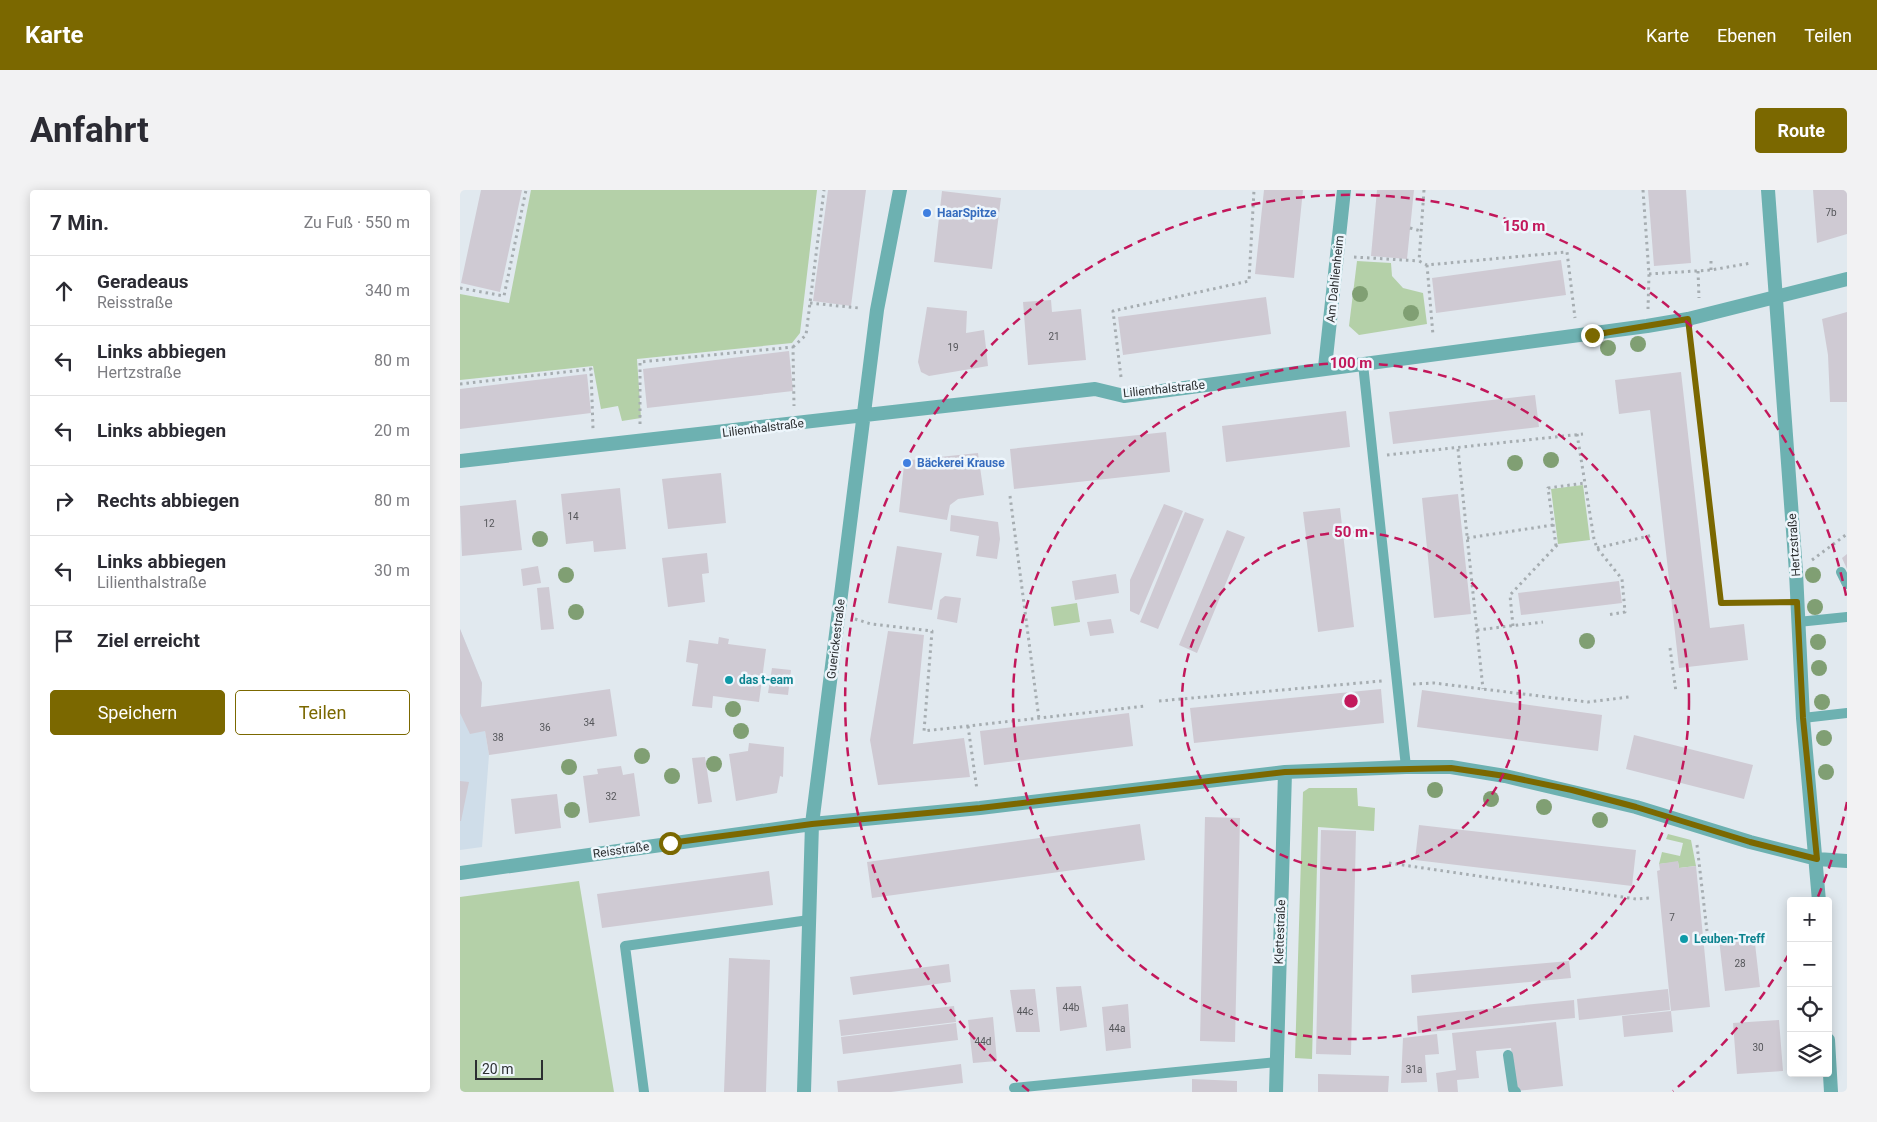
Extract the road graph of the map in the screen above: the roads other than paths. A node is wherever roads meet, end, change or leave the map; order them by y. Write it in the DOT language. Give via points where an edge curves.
graph roads {
  1 [pos="900,190"];
  2 [pos="1344,190"];
  3 [pos="1768,190"];
  4 [pos="1847,278"];
  5 [pos="1776,296"];
  6 [pos="1363,364"];
  7 [pos="1325,367"];
  8 [pos="865,416"];
  9 [pos="460,462"];
  10 [pos="1841,572"];
  11 [pos="1847,584"];
  12 [pos="1847,617"];
  13 [pos="1798,622"];
  14 [pos="1847,713"];
  15 [pos="1803,718"];
  16 [pos="1406,767"];
  17 [pos="1285,772"];
  18 [pos="812,824"];
  19 [pos="1817,859"];
  20 [pos="1847,861"];
  21 [pos="460,873"];
  22 [pos="1819,897"];
  23 [pos="809,920"];
  24 [pos="1508,1055"];
  25 [pos="1277,1062"];
  26 [pos="1830,1077"];
  27 [pos="1014,1088"];
  28 [pos="644,1092"];
  29 [pos="804,1092"];
  30 [pos="1276,1092"];
  31 [pos="1516,1092"];
  32 [pos="1831,1092"];
  1 -- 8 [label="street, Guerickestraße" via="877,310"];
  2 -- 7 [label="street, Am Dahlienheim"];
  3 -- 5 [label="street, Hertzstraße"];
  4 -- 5 [label="street, Lilienthalstraße"];
  5 -- 6 [label="street, Lilienthalstraße" via="1694,318 1648,326"];
  5 -- 13 [label="street, Hertzstraße"];
  6 -- 7 [label="street, Lilienthalstraße"];
  6 -- 16 [label="lane"];
  7 -- 8 [label="street, Lilienthalstraße" via="1124,396 1095,389"];
  8 -- 9 [label="street, Lilienthalstraße"];
  8 -- 18 [label="street, Guerickestraße"];
  10 -- 11 [label="lane"];
  12 -- 13 [label="lane"];
  13 -- 15 [label="street, Hertzstraße"];
  14 -- 15 [label="lane"];
  15 -- 19 [label="street, Hertzstraße"];
  16 -- 17 [label="street, Reisstraße"];
  16 -- 19 [label="street, Reisstraße" via="1451,768 1505,776 1636,807"];
  17 -- 18 [label="street, Reisstraße"];
  17 -- 25 [label="street, Klettestraße"];
  18 -- 21 [label="street, Reisstraße"];
  18 -- 23 [label="street, Guerickestraße"];
  19 -- 20 [label="street, Reisstraße"];
  19 -- 22 [label="street, Hertzstraße"];
  23 -- 28 [label="lane" via="625,946"];
  23 -- 29 [label="street, Guerickestraße"];
  24 -- 31 [label="lane"];
  25 -- 27 [label="lane"];
  25 -- 30 [label="street, Klettestraße"];
  26 -- 32 [label="street"];
}
